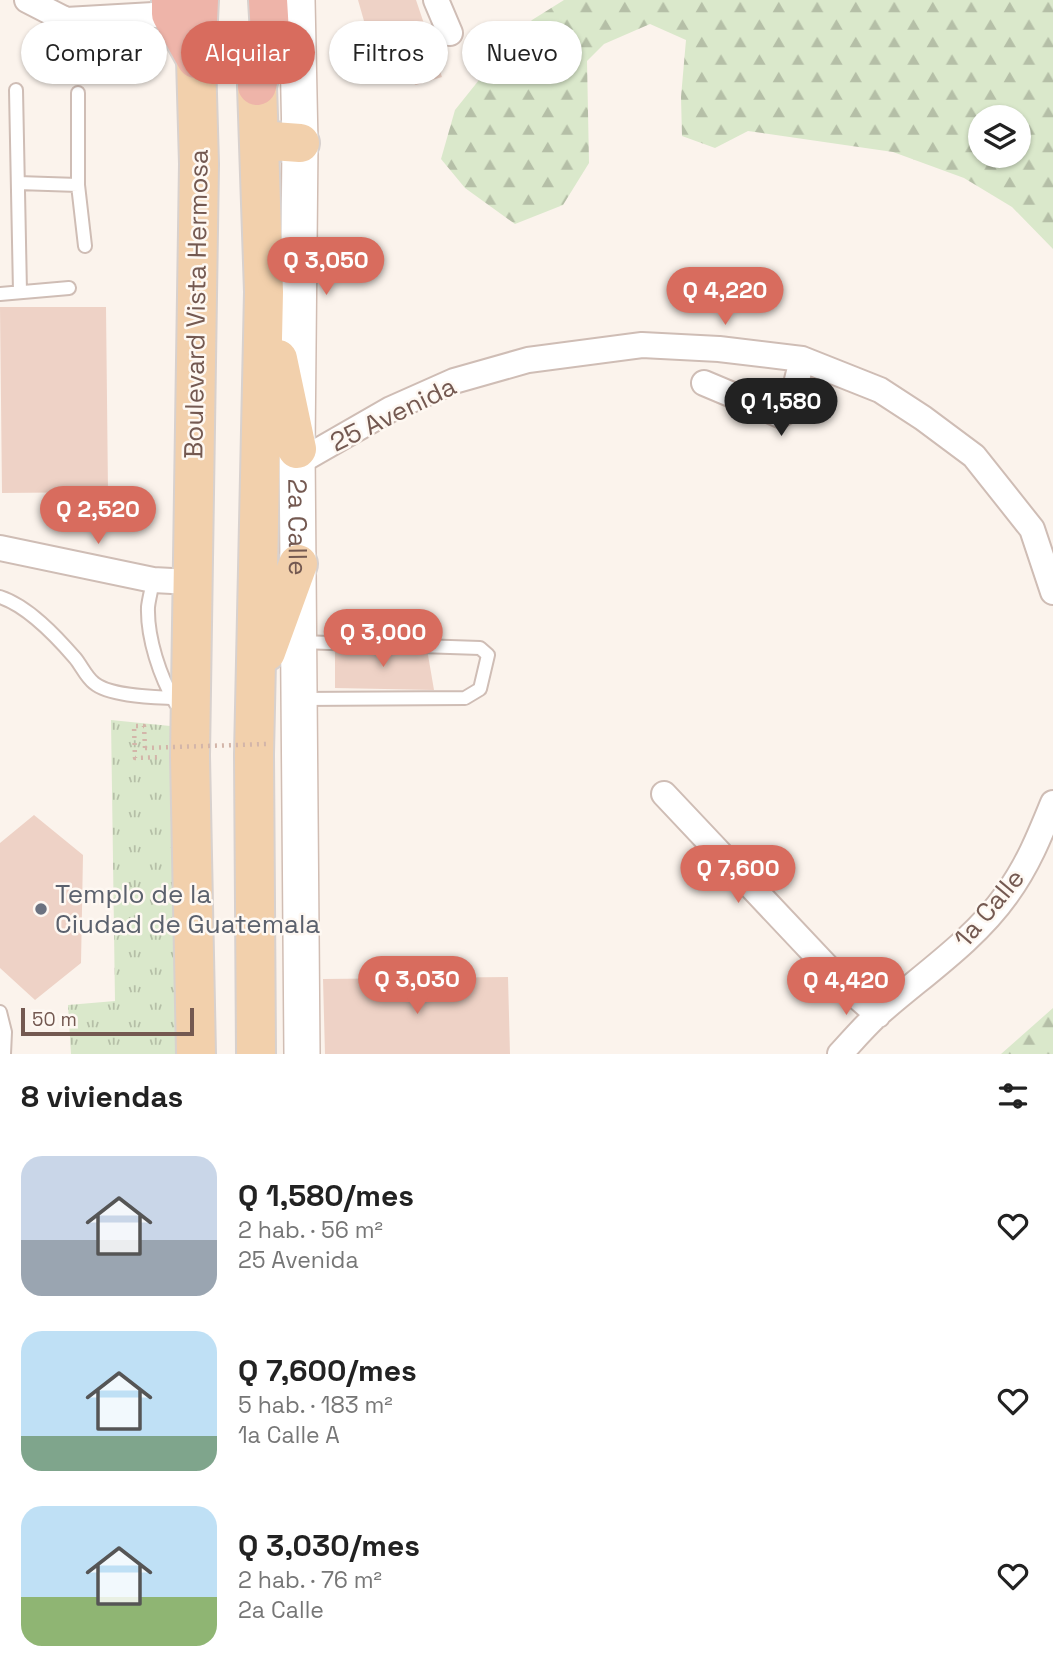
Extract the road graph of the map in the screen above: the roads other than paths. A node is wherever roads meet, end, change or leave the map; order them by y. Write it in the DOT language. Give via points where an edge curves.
graph roads {
  1 [pos="27,0"];
  2 [pos="245,0"];
  3 [pos="268,0"];
  4 [pos="297,0"];
  5 [pos="436,0"];
  6 [pos="180,5"];
  7 [pos="450,33"];
  8 [pos="197,84"];
  9 [pos="16,90"];
  10 [pos="258,92"];
  11 [pos="78,93"];
  12 [pos="198,107"];
  13 [pos="300,144"];
  14 [pos="259,148"];
  15 [pos="199,164"];
  16 [pos="18,183"];
  17 [pos="78,184"];
  18 [pos="85,246"];
  19 [pos="69,288"];
  20 [pos="20,292"];
  21 [pos="264,292"];
  22 [pos="0,293"];
  23 [pos="802,359"];
  24 [pos="704,383"];
  25 [pos="297,456"];
  26 [pos="0,548"];
  27 [pos="298,564"];
  28 [pos="153,580"];
  29 [pos="191,582"];
  30 [pos="1053,592"];
  31 [pos="0,597"];
  32 [pos="299,642"];
  33 [pos="256,681"];
  34 [pos="299,699"];
  35 [pos="181,713"];
  36 [pos="664,794"];
  37 [pos="1053,803"];
  38 [pos="0,1012"];
  39 [pos="878,1015"];
  40 [pos="4,1054"];
  41 [pos="196,1054"];
  42 [pos="256,1054"];
  43 [pos="302,1054"];
  44 [pos="840,1054"];
  1 -- 6 [label="street" via="66,20"];
  2 -- 10 [label="highway"];
  3 -- 10 [label="highway" via="270,33"];
  4 -- 13 [label="street, 2a Calle"];
  5 -- 7 [label="street"];
  8 -- 12 [label="main road, Boulevard Vista Hermosa"];
  9 -- 16 [label="lane"];
  10 -- 12 [label="main road" via="226,113"];
  10 -- 14 [label="main road"];
  11 -- 17 [label="lane"];
  12 -- 15 [label="main road, Boulevard Vista Hermosa"];
  13 -- 14 [label="main road"];
  13 -- 25 [label="street, 2a Calle"];
  14 -- 15 [label="main road" via="220,135 205,145"];
  14 -- 21 [label="main road"];
  15 -- 29 [label="main road, Boulevard Vista Hermosa"];
  16 -- 17 [label="lane"];
  16 -- 20 [label="lane"];
  17 -- 18 [label="lane"];
  19 -- 20 [label="lane"];
  20 -- 22 [label="lane"];
  21 -- 25 [label="main road"];
  21 -- 33 [label="main road"];
  23 -- 24 [label="street" via="790,405 780,415"];
  23 -- 25 [label="street, 25 Avenida" via="642,345 528,360 454,381"];
  23 -- 30 [label="street, 25 Avenida" via="880,390 974,456 1032,529"];
  25 -- 27 [label="street, 2a Calle"];
  26 -- 28 [label="street"];
  27 -- 32 [label="street, 2a Calle"];
  27 -- 33 [label="main road"];
  28 -- 29 [label="street"];
  28 -- 35 [label="lane" via="148,607 151,638"];
  29 -- 35 [label="main road, Boulevard Vista Hermosa"];
  31 -- 35 [label="lane" via="58,640 95,685"];
  32 -- 34 [label="street, 2a Calle"];
  32 -- 34 [label="lane" via="480,648 488,655 480,689 465,698"];
  33 -- 42 [label="main road"];
  34 -- 43 [label="street, 2a Calle"];
  35 -- 41 [label="main road, Boulevard Vista Hermosa"];
  36 -- 39 [label="street" via="845,986"];
  37 -- 39 [label="street, 1a Calle" via="1035,850 1006,895 973,932"];
  38 -- 40 [label="lane"];
  39 -- 44 [label="street, 1a Calle"];
}
